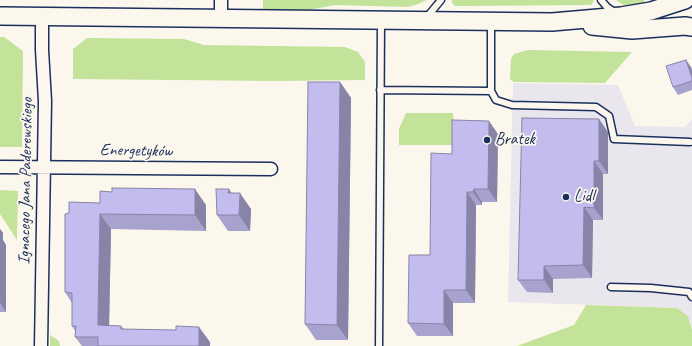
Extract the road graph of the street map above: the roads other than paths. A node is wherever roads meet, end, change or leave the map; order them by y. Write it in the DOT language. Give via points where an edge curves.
graph roads {
  1 [pos="221,0"];
  2 [pos="441,0"];
  3 [pos="602,0"];
  4 [pos="685,0"];
  5 [pos="689,0"];
  6 [pos="663,4"];
  7 [pos="0,16"];
  8 [pos="621,16"];
  9 [pos="42,17"];
  10 [pos="692,18"];
  11 [pos="221,19"];
  12 [pos="381,20"];
  13 [pos="424,20"];
  14 [pos="491,22"];
  15 [pos="552,22"];
  16 [pos="692,27"];
  17 [pos="661,28"];
  18 [pos="692,37"];
  19 [pos="380,90"];
  20 [pos="491,90"];
  21 [pos="690,142"];
  22 [pos="0,167"];
  23 [pos="44,167"];
  24 [pos="271,169"];
  25 [pos="612,287"];
  26 [pos="692,297"];
  27 [pos="41,346"];
  28 [pos="379,346"];
  1 -- 11 [label="street"];
  2 -- 13 [label="lane"];
  3 -- 8 [label="lane" via="607,7"];
  4 -- 6 [label="street"];
  5 -- 10 [label="street"];
  6 -- 8 [label="street" via="651,11"];
  7 -- 9 [label="street"];
  8 -- 15 [label="street"];
  9 -- 11 [label="street"];
  9 -- 23 [label="street, Ignacego Jana Paderewskiego"];
  11 -- 12 [label="street"];
  12 -- 13 [label="street"];
  12 -- 19 [label="lane"];
  13 -- 14 [label="street"];
  14 -- 15 [label="street"];
  14 -- 20 [label="lane"];
  15 -- 17 [label="street" via="632,30"];
  16 -- 17 [label="street"];
  17 -- 18 [label="street" via="684,32"];
  19 -- 20 [label="lane"];
  19 -- 28 [label="lane"];
  20 -- 21 [label="lane" via="496,100 512,106 596,107 609,116 614,139"];
  22 -- 23 [label="street, Energetyków"];
  23 -- 24 [label="street, Energetyków"];
  23 -- 27 [label="street, Ignacego Jana Paderewskiego"];
  25 -- 26 [label="lane" via="689,292"];
}
